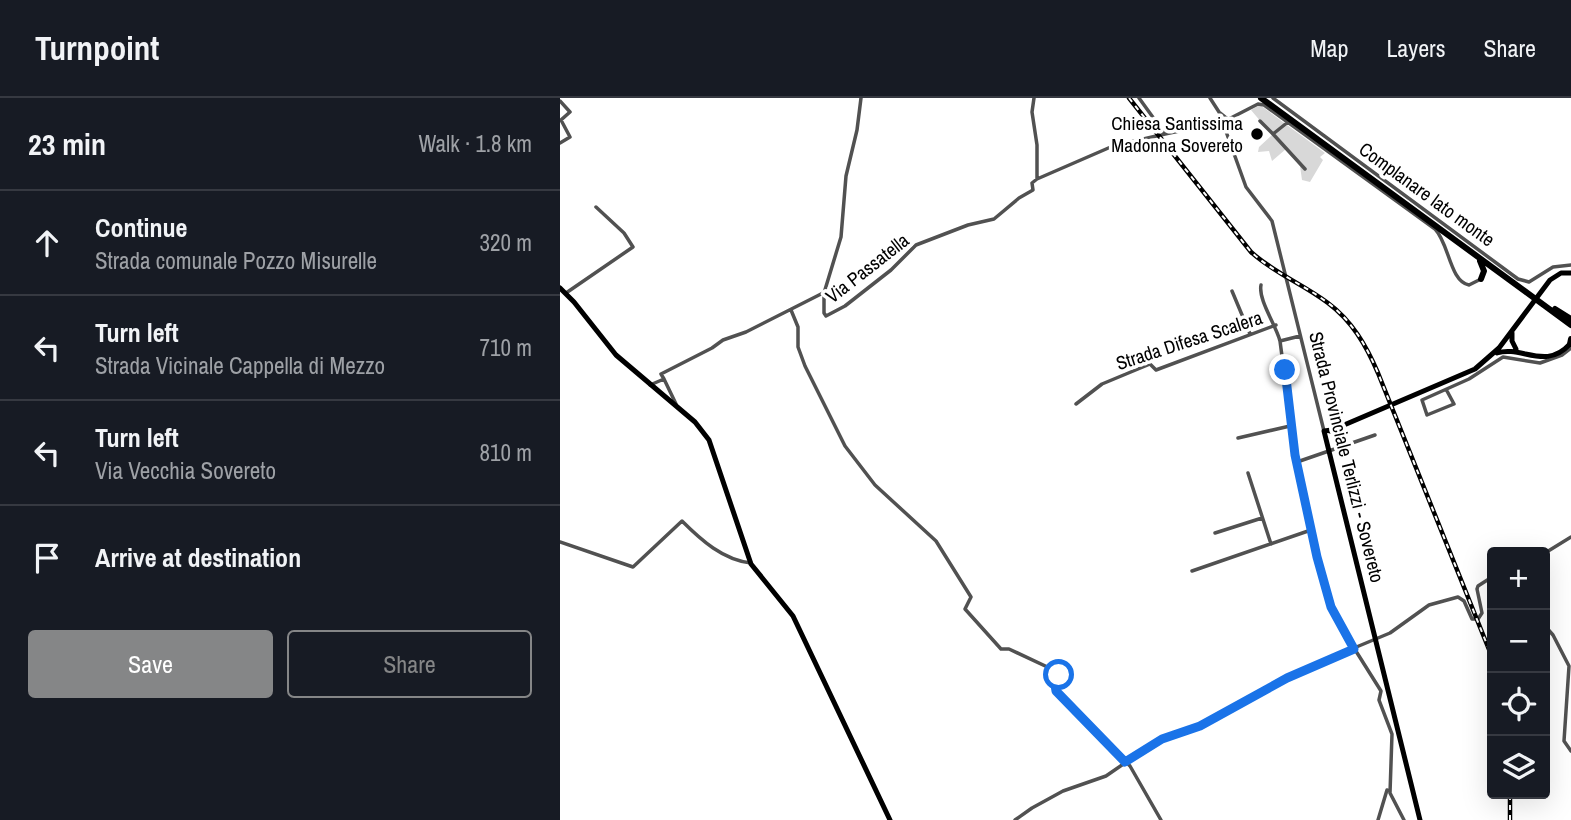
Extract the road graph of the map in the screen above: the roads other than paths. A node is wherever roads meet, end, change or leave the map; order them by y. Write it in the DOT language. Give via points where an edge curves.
graph roads {
  1 [pos="862,98"];
  2 [pos="1034,98"];
  3 [pos="1139,98"];
  4 [pos="1210,98"];
  5 [pos="1276,99"];
  6 [pos="1263,100"];
  7 [pos="560,101"];
  8 [pos="1219,112"];
  9 [pos="1230,120"];
  10 [pos="1260,121"];
  11 [pos="1223,122"];
  12 [pos="1288,122"];
  13 [pos="1165,134"];
  14 [pos="1273,134"];
  15 [pos="560,143"];
  16 [pos="1305,169"];
  17 [pos="1037,178"];
  18 [pos="596,207"];
  19 [pos="1455,240"];
  20 [pos="1571,265"];
  21 [pos="1571,273"];
  22 [pos="1481,279"];
  23 [pos="1261,285"];
  24 [pos="1519,287"];
  25 [pos="560,288"];
  26 [pos="1232,291"];
  27 [pos="566,293"];
  28 [pos="824,293"];
  29 [pos="1543,303"];
  30 [pos="791,310"];
  31 [pos="1571,322"];
  32 [pos="1276,326"];
  33 [pos="1513,331"];
  34 [pos="1571,333"];
  35 [pos="1250,334"];
  36 [pos="1300,336"];
  37 [pos="1280,341"];
  38 [pos="1504,342"];
  39 [pos="1571,344"];
  40 [pos="1516,351"];
  41 [pos="1493,355"];
  42 [pos="664,379"];
  43 [pos="650,385"];
  44 [pos="1447,391"];
  45 [pos="1076,404"];
  46 [pos="677,406"];
  47 [pos="1290,426"];
  48 [pos="1324,433"];
  49 [pos="1375,435"];
  50 [pos="1238,438"];
  51 [pos="1329,451"];
  52 [pos="1297,462"];
  53 [pos="1248,473"];
  54 [pos="1262,518"];
  55 [pos="1311,530"];
  56 [pos="1215,533"];
  57 [pos="1571,537"];
  58 [pos="560,542"];
  59 [pos="1271,544"];
  60 [pos="1550,550"];
  61 [pos="751,563"];
  62 [pos="1192,571"];
  63 [pos="1487,580"];
  64 [pos="1550,632"];
  65 [pos="1375,640"];
  66 [pos="1354,649"];
  67 [pos="1381,691"];
  68 [pos="1388,693"];
  69 [pos="1571,751"];
  70 [pos="1125,762"];
  71 [pos="1387,790"];
  72 [pos="890,820"];
  73 [pos="1015,820"];
  74 [pos="1161,820"];
  75 [pos="1378,820"];
  76 [pos="1404,820"];
  77 [pos="1420,820"];
  1 -- 28 [label="street, Via Passatella" via="845,179 841,237"];
  2 -- 17 [label="street"];
  3 -- 13 [label="street"];
  4 -- 8 [label="street"];
  5 -- 20 [label="street, Complanare lato monte" via="1518,279 1529,282 1553,267"];
  6 -- 9 [label="street, Via Passatella"];
  6 -- 12 [label="street"];
  6 -- 19 [label="highway"];
  6 -- 29 [label="highway"];
  7 -- 15 [label="street" via="570,112 561,120 569,137"];
  8 -- 9 [label="street"];
  8 -- 11 [label="street, Strada Provinciale Terlizzi - Sovereto"];
  9 -- 11 [label="street, Via Passatella"];
  10 -- 14 [label="street"];
  11 -- 13 [label="street, Via Passatella"];
  11 -- 36 [label="street, Strada Provinciale Terlizzi - Sovereto" via="1246,187 1271,218"];
  12 -- 14 [label="street"];
  12 -- 22 [label="street" via="1435,229 1461,282 1468,285"];
  13 -- 17 [label="street, Via Passatella" via="1113,146"];
  14 -- 16 [label="street"];
  17 -- 28 [label="street, Via Passatella" via="1033,190 994,219 916,245 891,270 827,316"];
  18 -- 27 [label="street" via="633,247"];
  19 -- 22 [label="highway" via="1481,263"];
  19 -- 24 [label="highway"];
  21 -- 33 [label="main road" via="1555,275"];
  22 -- 24 [label="highway" via="1497,274"];
  23 -- 32 [label="street" via="1260,294"];
  24 -- 29 [label="highway"];
  25 -- 27 [label="main road"];
  26 -- 35 [label="street"];
  27 -- 43 [label="main road" via="616,355"];
  28 -- 30 [label="street"];
  29 -- 31 [label="highway"];
  29 -- 34 [label="highway"];
  30 -- 42 [label="street" via="669,369 661,374"];
  30 -- 70 [label="street" via="805,366 854,461 937,542 971,597 965,609 1001,649 1058,672 1056,691"];
  32 -- 35 [label="street, Strada Difesa Scalera"];
  32 -- 37 [label="street"];
  33 -- 38 [label="main road"];
  33 -- 40 [label="main road"];
  35 -- 45 [label="street, Strada Difesa Scalera" via="1156,370 1150,364 1102,384"];
  36 -- 37 [label="street"];
  36 -- 48 [label="street, Strada Provinciale Terlizzi - Sovereto"];
  37 -- 47 [label="street"];
  38 -- 40 [label="main road"];
  38 -- 41 [label="main road"];
  39 -- 40 [label="main road" via="1541,357"];
  39 -- 44 [label="street" via="1562,355 1540,363 1499,358 1474,376 1422,400 1427,415 1454,404"];
  40 -- 41 [label="main road"];
  41 -- 48 [label="main road" via="1475,369"];
  42 -- 43 [label="street"];
  42 -- 46 [label="street"];
  43 -- 46 [label="main road"];
  46 -- 61 [label="main road" via="709,440"];
  47 -- 50 [label="street"];
  47 -- 52 [label="street"];
  48 -- 51 [label="main road, Strada Provinciale Terlizzi - Sovereto"];
  49 -- 51 [label="street"];
  51 -- 52 [label="street"];
  51 -- 65 [label="main road, Strada Provinciale Terlizzi - Sovereto"];
  52 -- 55 [label="street"];
  53 -- 54 [label="street"];
  54 -- 56 [label="street"];
  54 -- 59 [label="street"];
  55 -- 59 [label="street"];
  55 -- 66 [label="street" via="1331,607"];
  57 -- 60 [label="street"];
  58 -- 61 [label="street" via="633,567 681,521 727,556"];
  59 -- 62 [label="street"];
  61 -- 72 [label="main road" via="793,616"];
  63 -- 65 [label="street" via="1476,589 1481,618 1472,619 1458,597 1429,605"];
  64 -- 69 [label="street" via="1569,666 1564,741"];
  65 -- 66 [label="street"];
  65 -- 68 [label="main road, Strada Provinciale Terlizzi - Sovereto"];
  66 -- 67 [label="street"];
  66 -- 70 [label="street" via="1287,678 1200,726 1162,739"];
  67 -- 68 [label="street"];
  67 -- 76 [label="street" via="1379,700 1392,734 1390,793"];
  68 -- 77 [label="main road, Strada Provinciale Terlizzi - Sovereto"];
  70 -- 73 [label="street" via="1106,776 1063,791"];
  70 -- 74 [label="street"];
  71 -- 75 [label="street"];
}
